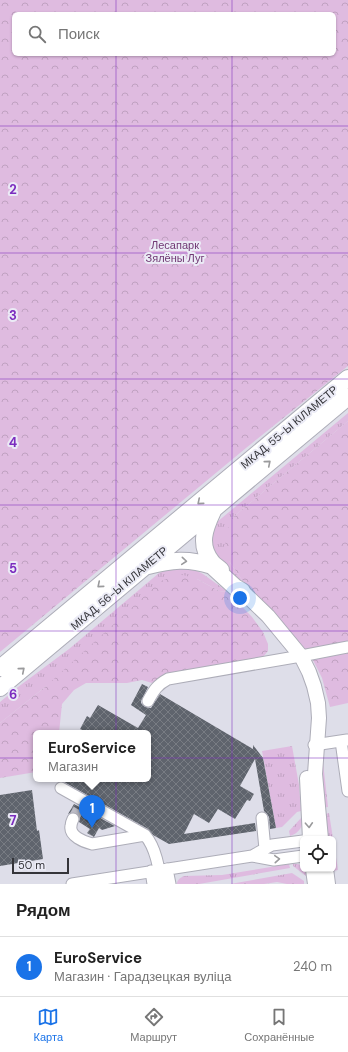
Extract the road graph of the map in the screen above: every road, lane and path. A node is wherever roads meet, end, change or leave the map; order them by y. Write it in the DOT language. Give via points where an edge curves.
graph roads {
  1 [pos="348,378"];
  2 [pos="348,397"];
  3 [pos="234,482"];
  4 [pos="214,508"];
  5 [pos="146,566"];
  6 [pos="242,591"];
  7 [pos="348,647"];
  8 [pos="301,656"];
  9 [pos="0,668"];
  10 [pos="0,688"];
  11 [pos="148,701"];
  12 [pos="344,740"];
  13 [pos="315,744"];
  14 [pos="61,788"];
  15 [pos="348,791"];
  16 [pos="262,818"];
  17 [pos="73,819"];
  18 [pos="146,835"];
  19 [pos="310,836"];
  20 [pos="321,836"];
  21 [pos="300,841"];
  22 [pos="265,849"];
  23 [pos="252,856"];
  24 [pos="300,856"];
  25 [pos="159,870"];
  26 [pos="313,872"];
  27 [pos="326,872"];
  28 [pos="72,884"];
  29 [pos="153,884"];
  30 [pos="161,884"];
  31 [pos="170,884"];
  32 [pos="315,884"];
  33 [pos="328,884"];
  1 -- 3 [label="highway, МКАД, 55-Ы КІЛАМЕТР"];
  3 -- 2 [label="highway, МКАД, 55-Ы КІЛАМЕТР, one-way"];
  3 -- 4 [label="highway, МКАД, 56-Ы КІЛАМЕТР"];
  3 -- 9 [label="highway, МКАД, 56-Ы КІЛАМЕТР, one-way"];
  4 -- 5 [label="highway, МКАД, 56-Ы КІЛАМЕТР"];
  4 -- 6 [label="highway" via="206,525 203,541 207,553 212,562 238,584"];
  5 -- 6 [label="highway, one-way" via="180,560 212,566"];
  10 -- 5 [label="highway, МКАД, 56-Ы КІЛАМЕТР, one-way"];
  6 -- 8 [label="main road" via="268,616"];
  7 -- 8 [label="street"];
  8 -- 11 [label="street" via="168,679 160,683"];
  8 -- 13 [label="main road" via="309,672 319,710"];
  12 -- 13 [label="street"];
  12 -- 15 [label="street"];
  13 -- 19 [label="main road, one-way" via="307,780"];
  13 -- 20 [label="main road"];
  14 -- 18 [label="street" via="82,803"];
  16 -- 22 [label="street"];
  17 -- 18 [label="street" via="70,826 72,832 81,840 92,844"];
  18 -- 25 [label="street" via="151,842"];
  21 -- 22 [label="street" via="272,845"];
  22 -- 23 [label="street"];
  23 -- 24 [label="street, one-way" via="274,860"];
  23 -- 25 [label="street"];
  25 -- 28 [label="street"];
  25 -- 29 [label="street"];
  25 -- 30 [label="street"];
  25 -- 31 [label="street"];
  26 -- 32 [label="main road"];
  27 -- 33 [label="main road"];
}
